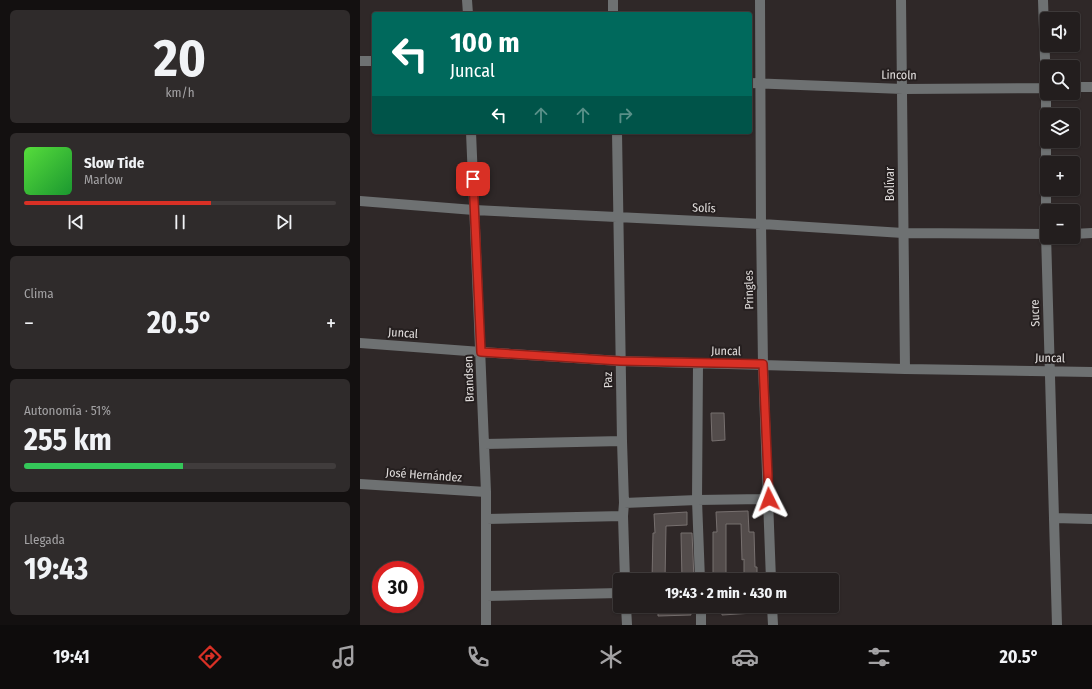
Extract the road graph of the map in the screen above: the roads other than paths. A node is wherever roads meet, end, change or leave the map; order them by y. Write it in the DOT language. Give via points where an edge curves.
graph roads {
  1 [pos="467,0"];
  2 [pos="613,0"];
  3 [pos="760,0"];
  4 [pos="902,0"];
  5 [pos="1043,0"];
  6 [pos="468,12"];
  7 [pos="613,12"];
  8 [pos="1045,60"];
  9 [pos="360,61"];
  10 [pos="372,61"];
  11 [pos="752,83"];
  12 [pos="760,84"];
  13 [pos="1080,87"];
  14 [pos="1092,87"];
  15 [pos="1040,88"];
  16 [pos="903,89"];
  17 [pos="1046,100"];
  18 [pos="471,134"];
  19 [pos="617,134"];
  20 [pos="360,201"];
  21 [pos="1046,204"];
  22 [pos="474,210"];
  23 [pos="619,218"];
  24 [pos="761,224"];
  25 [pos="903,233"];
  26 [pos="1092,233"];
  27 [pos="1040,234"];
  28 [pos="1080,234"];
  29 [pos="1046,244"];
  30 [pos="360,343"];
  31 [pos="481,352"];
  32 [pos="620,361"];
  33 [pos="698,364"];
  34 [pos="763,364"];
  35 [pos="905,369"];
  36 [pos="1050,371"];
  37 [pos="1092,372"];
  38 [pos="622,441"];
  39 [pos="484,444"];
  40 [pos="360,484"];
  41 [pos="486,492"];
  42 [pos="769,499"];
  43 [pos="697,500"];
  44 [pos="624,503"];
  45 [pos="623,516"];
  46 [pos="1054,518"];
  47 [pos="486,519"];
  48 [pos="1092,519"];
  49 [pos="625,573"];
  50 [pos="700,573"];
  51 [pos="771,573"];
  52 [pos="613,593"];
  53 [pos="486,596"];
  54 [pos="626,613"];
  55 [pos="701,613"];
  56 [pos="772,613"];
  57 [pos="486,625"];
  58 [pos="627,625"];
  59 [pos="701,625"];
  60 [pos="773,625"];
  61 [pos="1058,625"];
  1 -- 6 [label="street"];
  2 -- 7 [label="street"];
  3 -- 12 [label="street, Pringles"];
  4 -- 16 [label="street, Bolívar"];
  5 -- 8 [label="street, Sucre"];
  9 -- 10 [label="street"];
  11 -- 12 [label="street, Lincoln"];
  12 -- 16 [label="street, Lincoln"];
  12 -- 24 [label="street, Pringles"];
  13 -- 14 [label="street"];
  15 -- 16 [label="street, Lincoln"];
  16 -- 25 [label="street, Bolívar"];
  17 -- 21 [label="street, Sucre"];
  18 -- 22 [label="street, Brandsen"];
  19 -- 23 [label="street, Paz"];
  20 -- 22 [label="street, Solís"];
  22 -- 23 [label="street, Solís"];
  22 -- 31 [label="street, Brandsen"];
  23 -- 24 [label="street, Solís"];
  23 -- 32 [label="street, Paz"];
  24 -- 25 [label="street, Solís"];
  24 -- 34 [label="street, Pringles"];
  25 -- 27 [label="street, Solís"];
  25 -- 35 [label="street, Bolívar"];
  26 -- 28 [label="street"];
  29 -- 36 [label="street, Sucre"];
  30 -- 31 [label="street, Juncal"];
  31 -- 32 [label="street, Juncal"];
  31 -- 39 [label="street, Brandsen"];
  32 -- 33 [label="street, Juncal"];
  32 -- 38 [label="street, Paz"];
  33 -- 34 [label="street, Juncal"];
  33 -- 43 [label="street"];
  34 -- 35 [label="street, Juncal"];
  34 -- 42 [label="street, Pringles"];
  35 -- 36 [label="street, Juncal"];
  36 -- 37 [label="street, Juncal"];
  36 -- 46 [label="street, Sucre"];
  38 -- 39 [label="street"];
  38 -- 44 [label="street, Paz"];
  39 -- 41 [label="street, Brandsen"];
  40 -- 41 [label="street, José Hernández"];
  41 -- 47 [label="street, Brandsen"];
  42 -- 43 [label="street"];
  42 -- 51 [label="street, Pringles"];
  43 -- 44 [label="street"];
  43 -- 50 [label="street"];
  44 -- 45 [label="street, Paz"];
  45 -- 47 [label="street"];
  45 -- 49 [label="street, Paz"];
  46 -- 48 [label="street"];
  46 -- 61 [label="street, Sucre"];
  47 -- 53 [label="street, Brandsen"];
  52 -- 53 [label="street"];
  53 -- 57 [label="street, Brandsen"];
  54 -- 58 [label="street"];
  55 -- 59 [label="street"];
  56 -- 60 [label="street"];
}
